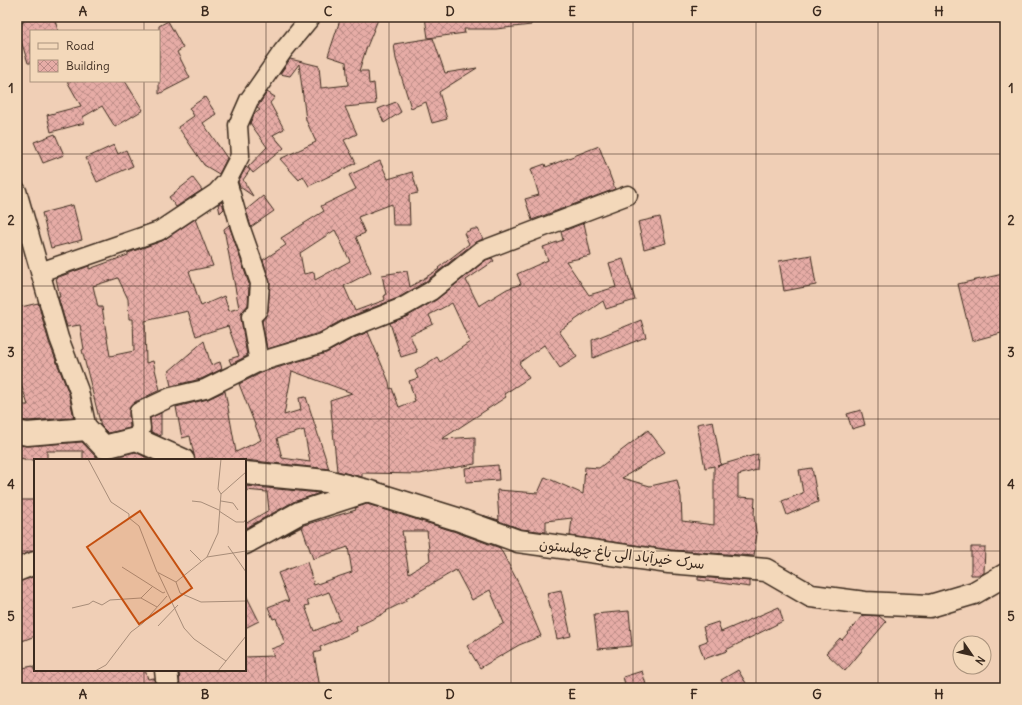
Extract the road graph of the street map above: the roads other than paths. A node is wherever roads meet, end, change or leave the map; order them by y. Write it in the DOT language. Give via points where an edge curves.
graph roads {
  1 [pos="311,17"];
  2 [pos="227,181"];
  3 [pos="17,191"];
  4 [pos="628,195"];
  5 [pos="40,272"];
  6 [pos="259,362"];
  7 [pos="87,429"];
  8 [pos="17,432"];
  9 [pos="136,439"];
  10 [pos="104,454"];
  11 [pos="181,459"];
  12 [pos="246,472"];
  13 [pos="367,491"];
  14 [pos="246,542"];
  15 [pos="34,563"];
  16 [pos="17,570"];
  17 [pos="1005,575"];
  18 [pos="166,671"];
  19 [pos="168,688"];
  1 -- 2 [label="street" via="283,51 249,100 238,125 240,156"];
  2 -- 5 [label="street" via="216,193 159,231"];
  2 -- 6 [label="street" via="260,283 258,310 251,317"];
  3 -- 5 [label="street"];
  4 -- 6 [label="street" via="480,251 431,291 403,307 350,328 323,343"];
  5 -- 7 [label="street" via="59,338 79,391"];
  6 -- 9 [label="street" via="205,389 172,397 139,412 141,428"];
  7 -- 8 [label="street" via="27,434"];
  7 -- 10 [label="street"];
  9 -- 10 [label="street"];
  9 -- 11 [label="street"];
  12 -- 13 [label="street, سرک خیرآباد الی باغ چهلستون" via="326,481"];
  13 -- 14 [label="street" via="299,513"];
  13 -- 17 [label="street, سرک خیرآباد الی باغ چهلستون" via="518,541 669,562 766,570 811,596 865,603 930,606 974,593"];
  15 -- 16 [label="street"];
  18 -- 19 [label="street"];
}
